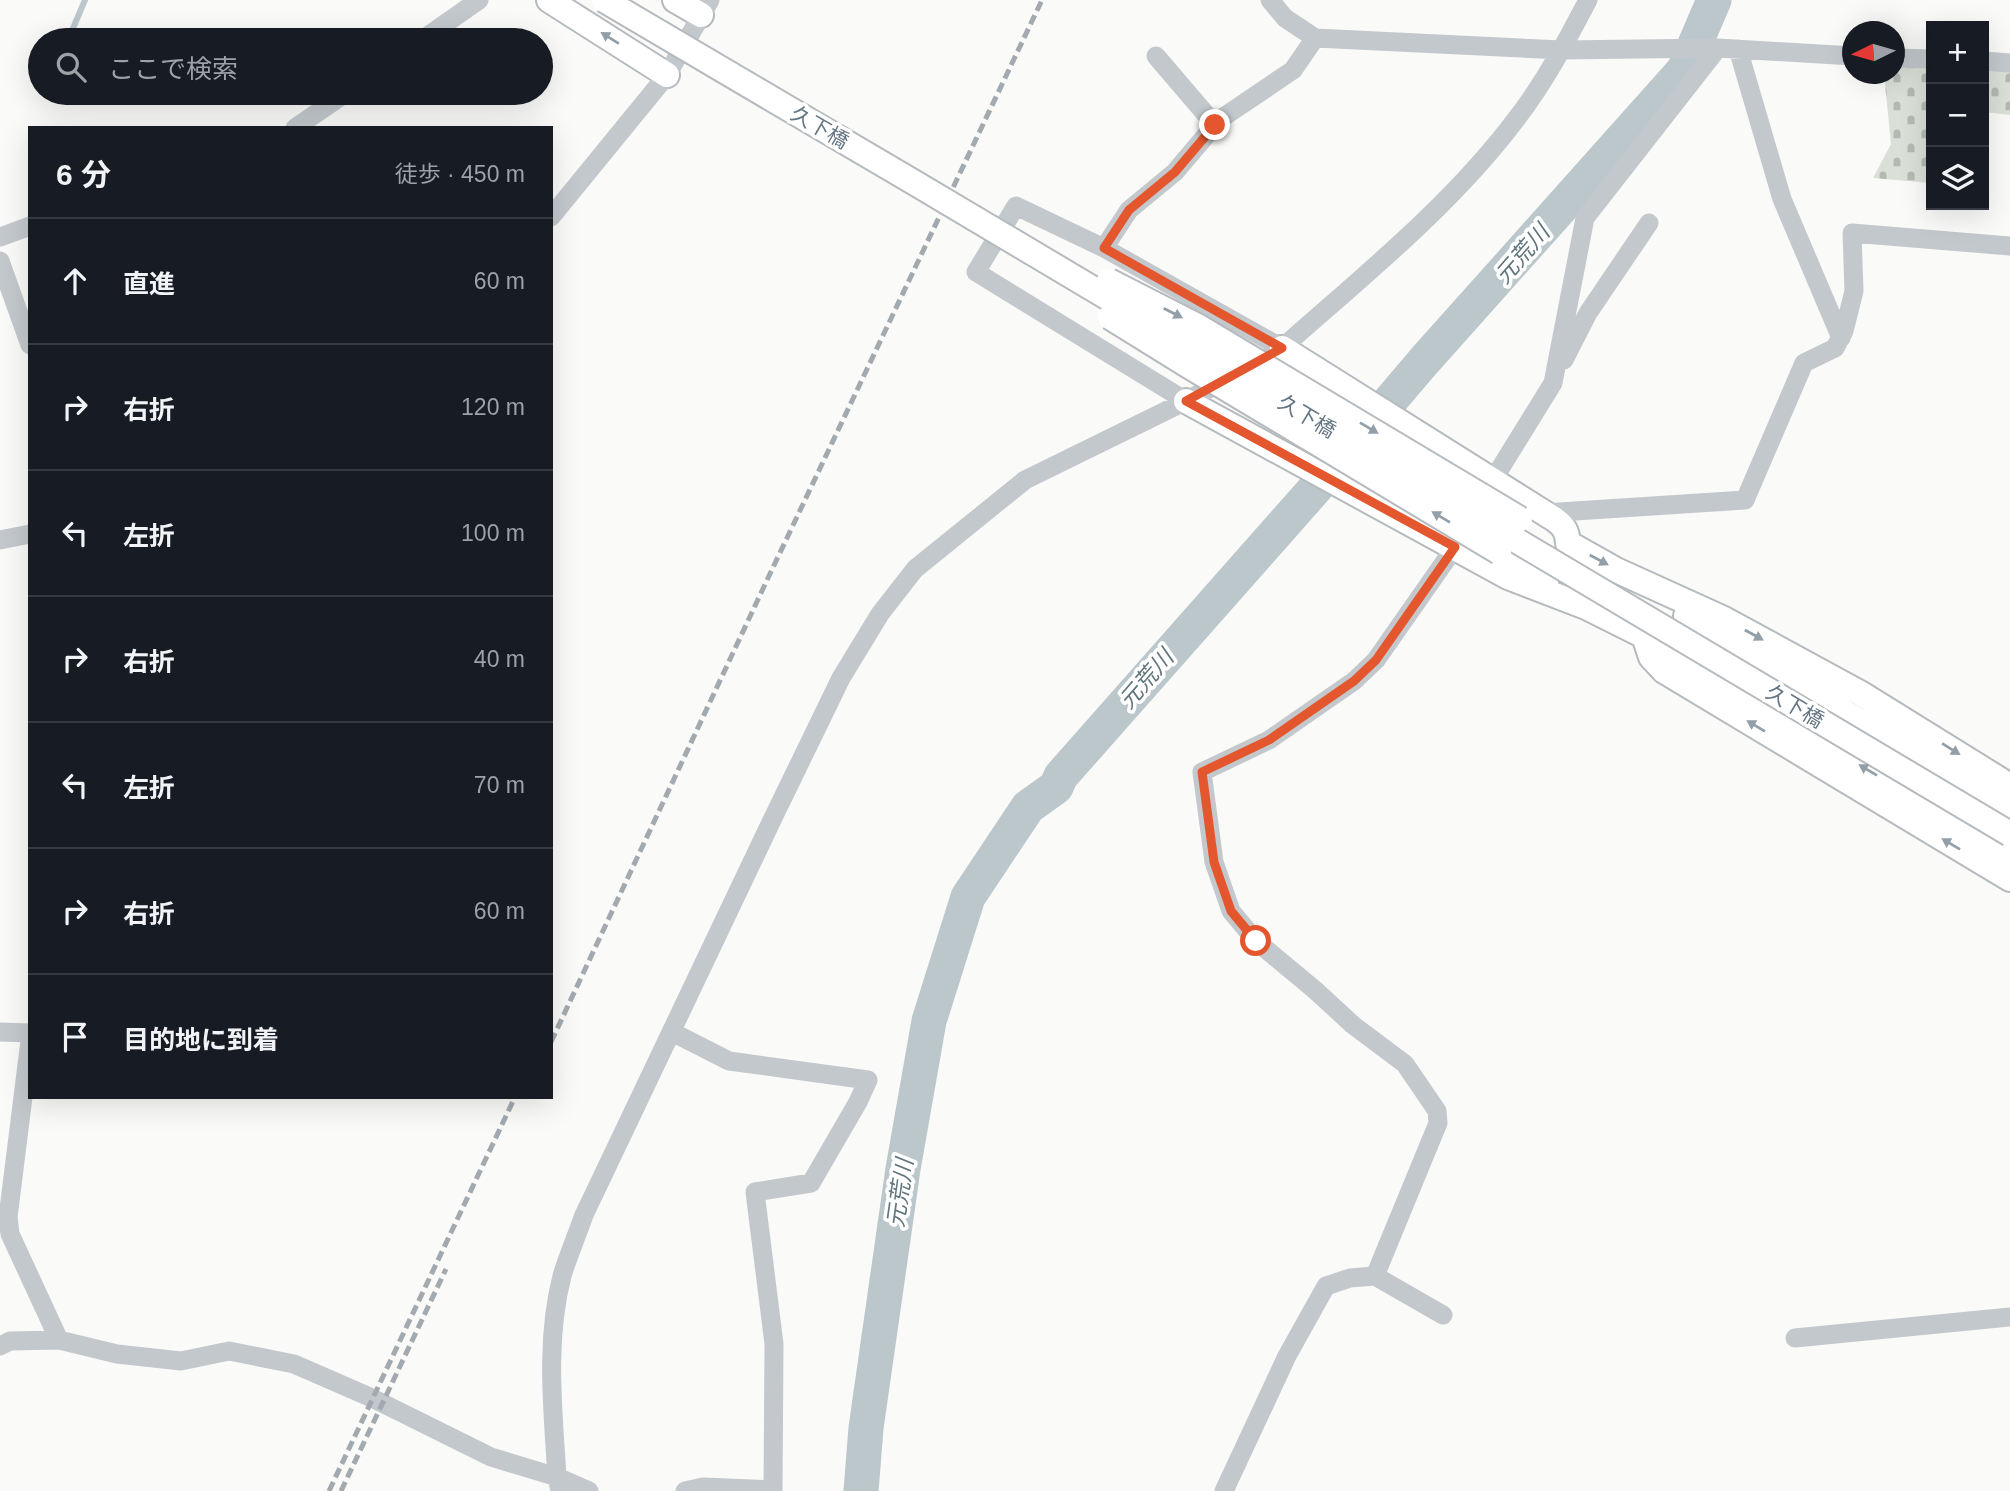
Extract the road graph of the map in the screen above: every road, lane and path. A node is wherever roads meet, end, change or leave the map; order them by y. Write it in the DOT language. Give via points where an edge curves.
graph roads {
  1 [pos="479,0"];
  2 [pos="549,0"];
  3 [pos="604,0"];
  4 [pos="675,0"];
  5 [pos="1270,0"];
  6 [pos="1588,0"];
  7 [pos="706,8"];
  8 [pos="439,28"];
  9 [pos="1315,38"];
  10 [pos="1728,48"];
  11 [pos="1561,50"];
  12 [pos="1842,55"];
  13 [pos="1156,56"];
  14 [pos="1905,58"];
  15 [pos="1926,59"];
  16 [pos="1989,61"];
  17 [pos="2010,63"];
  18 [pos="667,75"];
  19 [pos="329,105"];
  20 [pos="1215,125"];
  21 [pos="298,126"];
  22 [pos="915,183"];
  23 [pos="553,216"];
  24 [pos="1649,223"];
  25 [pos="28,227"];
  26 [pos="0,237"];
  27 [pos="2010,246"];
  28 [pos="1104,248"];
  29 [pos="0,261"];
  30 [pos="1840,338"];
  31 [pos="28,339"];
  32 [pos="1282,348"];
  33 [pos="1553,383"];
  34 [pos="1186,401"];
  35 [pos="1493,480"];
  36 [pos="1532,516"];
  37 [pos="28,534"];
  38 [pos="0,540"];
  39 [pos="1455,547"];
  40 [pos="1648,585"];
  41 [pos="1563,597"];
  42 [pos="1644,636"];
  43 [pos="2010,786"];
  44 [pos="2010,812"];
  45 [pos="2010,834"];
  46 [pos="2010,856"];
  47 [pos="2010,879"];
  48 [pos="0,1032"];
  49 [pos="672,1032"];
  50 [pos="28,1033"];
  51 [pos="28,1057"];
  52 [pos="1375,1276"];
  53 [pos="1443,1315"];
  54 [pos="2010,1317"];
  55 [pos="1795,1338"];
  56 [pos="59,1340"];
  57 [pos="0,1346"];
  58 [pos="559,1484"];
  59 [pos="1228,1490"];
  60 [pos="589,1491"];
  61 [pos="685,1491"];
  62 [pos="773,1491"];
  1 -- 8 [label="street"];
  18 -- 2 [label="main road, one-way"];
  3 -- 22 [label="main road, 久下橋, bridge"];
  4 -- 7 [label="main road"];
  5 -- 9 [label="street" via="1285,18"];
  6 -- 11 [label="street"];
  7 -- 18 [label="street"];
  9 -- 11 [label="street"];
  9 -- 20 [label="street" via="1293,71"];
  10 -- 11 [label="street"];
  10 -- 12 [label="street"];
  10 -- 30 [label="street" via="1782,199"];
  10 -- 33 [label="street" via="1585,218"];
  11 -- 32 [label="street" via="1517,118 1455,191"];
  13 -- 20 [label="street"];
  14 -- 15 [label="street"];
  16 -- 17 [label="street"];
  18 -- 23 [label="street"];
  19 -- 21 [label="street"];
  20 -- 28 [label="street" via="1175,172 1129,210"];
  22 -- 36 [label="main road, one-way, bridge" via="1199,327"];
  41 -- 22 [label="main road, one-way, bridge" via="1499,552 1143,339"];
  22 -- 45 [label="main road, 久下橋, bridge"];
  24 -- 33 [label="street" via="1588,313"];
  25 -- 26 [label="street"];
  27 -- 30 [label="street" via="1852,233 1854,291"];
  28 -- 32 [label="street"];
  28 -- 34 [label="street" via="1016,206 976,272"];
  29 -- 31 [label="street"];
  30 -- 36 [label="street" via="1835,348 1804,363 1745,500"];
  32 -- 34 [label="street"];
  32 -- 35 [label="main road"];
  33 -- 35 [label="street"];
  34 -- 39 [label="main road"];
  34 -- 49 [label="street" via="1025,480 915,569 880,614 841,678"];
  35 -- 36 [label="main road"];
  36 -- 40 [label="main road, one-way" via="1568,543"];
  37 -- 38 [label="street"];
  39 -- 41 [label="main road" via="1508,578"];
  39 -- 52 [label="street" via="1376,660 1354,681 1269,740 1202,772 1214,862 1231,911 1256,941 1405,1064 1437,1111 1438,1123"];
  40 -- 43 [label="main road, one-way" via="1724,619 1860,693"];
  40 -- 44 [label="main road" via="1709,630"];
  41 -- 42 [label="main road"];
  46 -- 42 [label="main road, one-way"];
  47 -- 42 [label="main road, one-way" via="1664,671 1651,657"];
  48 -- 50 [label="street"];
  49 -- 58 [label="street" via="584,1215 562,1277 550,1375"];
  49 -- 62 [label="street" via="729,1061 868,1080 811,1183 755,1192 775,1344"];
  51 -- 56 [label="street" via="8,1217 10,1234"];
  52 -- 53 [label="street"];
  52 -- 59 [label="street" via="1326,1286 1287,1356"];
  54 -- 55 [label="street"];
  56 -- 57 [label="street" via="10,1341"];
  56 -- 58 [label="street" via="181,1361 229,1351 294,1364"];
  58 -- 60 [label="street"];
  61 -- 62 [label="street" via="703,1487"];
}
